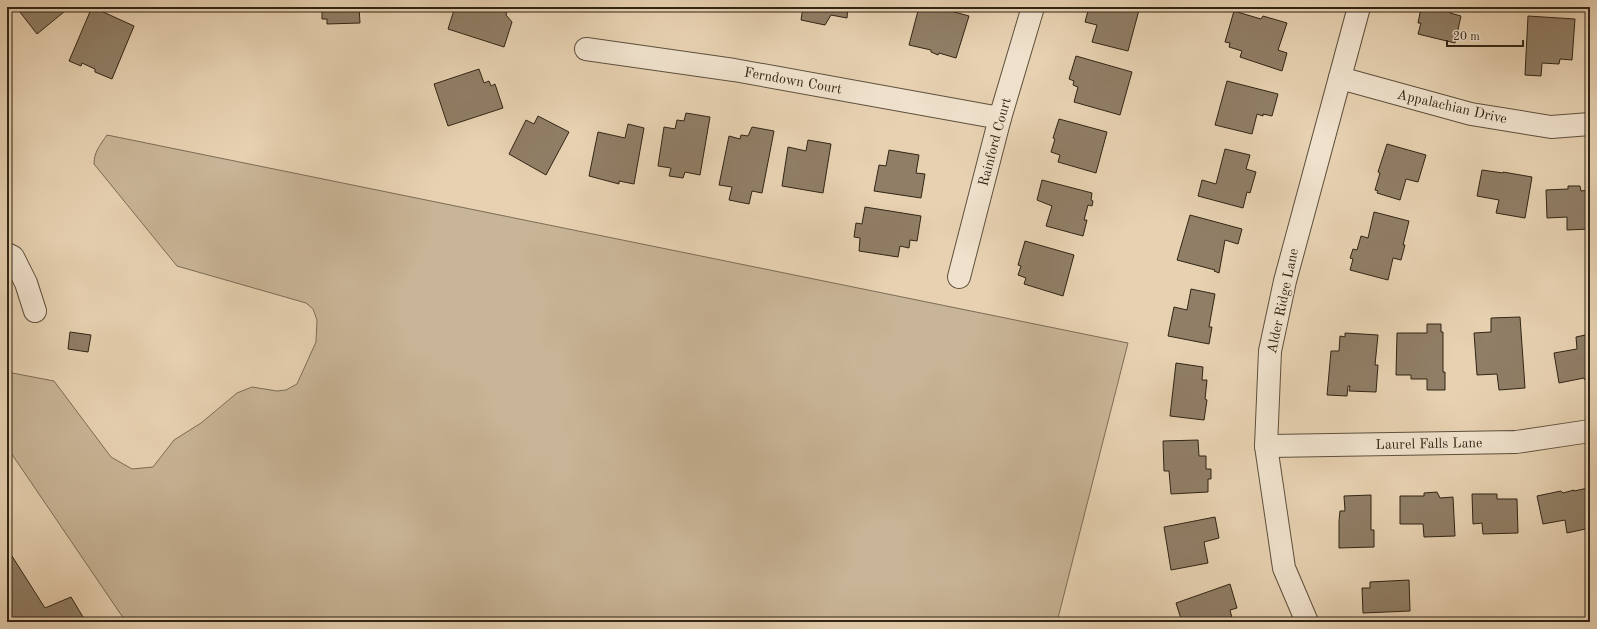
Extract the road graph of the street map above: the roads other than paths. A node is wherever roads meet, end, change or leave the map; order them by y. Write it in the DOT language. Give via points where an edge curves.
graph roads {
  1 [pos="1033,7"];
  2 [pos="1359,7"];
  3 [pos="586,49"];
  4 [pos="1340,78"];
  5 [pos="1000,118"];
  6 [pos="1590,124"];
  7 [pos="7,254"];
  8 [pos="959,277"];
  9 [pos="35,311"];
  10 [pos="1590,431"];
  11 [pos="1266,446"];
  12 [pos="1307,622"];
  1 -- 5 [label="street, Rainford Court"];
  2 -- 4 [label="street, Alder Ridge Lane"];
  3 -- 5 [label="street, Ferndown Court" via="734,70"];
  4 -- 6 [label="street, Appalachian Drive" via="1471,114 1551,127"];
  4 -- 11 [label="street, Alder Ridge Lane" via="1285,281 1270,351"];
  5 -- 8 [label="street, Rainford Court"];
  7 -- 9 [label="street" via="13,257 23,276"];
  10 -- 11 [label="street, Laurel Falls Lane" via="1516,442"];
  11 -- 12 [label="street, Alder Ridge Lane" via="1284,568"];
}
